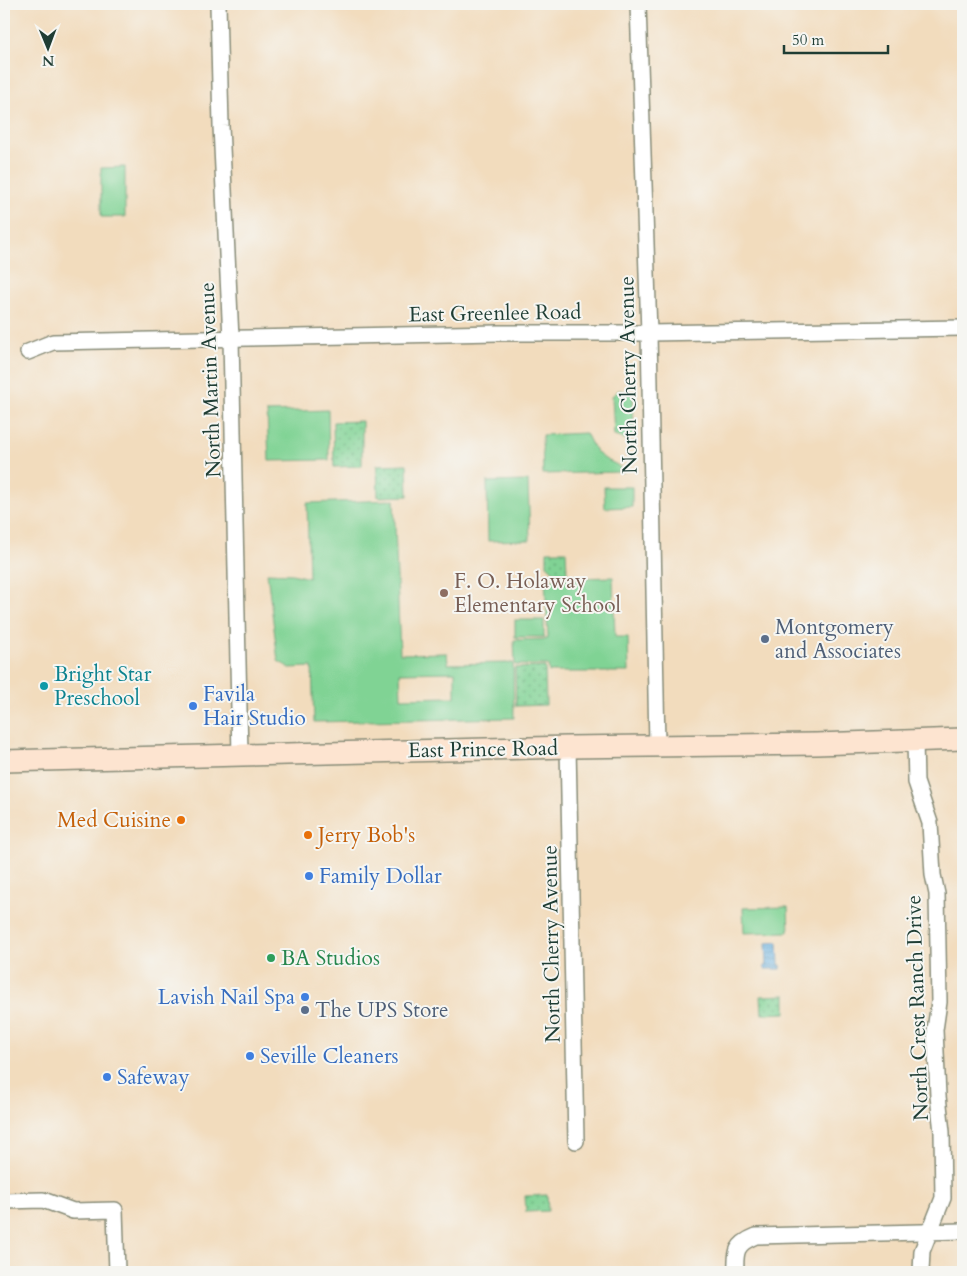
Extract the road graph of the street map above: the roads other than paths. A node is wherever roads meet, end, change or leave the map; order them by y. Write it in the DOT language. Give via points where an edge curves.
graph roads {
  1 [pos="218,4"];
  2 [pos="638,4"];
  3 [pos="963,328"];
  4 [pos="649,333"];
  5 [pos="231,339"];
  6 [pos="28,352"];
  7 [pos="963,739"];
  8 [pos="915,741"];
  9 [pos="657,745"];
  10 [pos="568,747"];
  11 [pos="240,755"];
  12 [pos="4,761"];
  13 [pos="576,1141"];
  14 [pos="4,1201"];
  15 [pos="963,1230"];
  16 [pos="931,1231"];
  17 [pos="117,1272"];
  18 [pos="736,1272"];
  19 [pos="921,1272"];
  1 -- 5 [label="street, North Martin Avenue"];
  2 -- 4 [label="street, North Cherry Avenue"];
  3 -- 4 [label="street, East Greenlee Road"];
  4 -- 5 [label="street, East Greenlee Road"];
  4 -- 9 [label="street, North Cherry Avenue"];
  5 -- 6 [label="street, East Greenlee Road" via="53,342"];
  5 -- 11 [label="street, North Martin Avenue"];
  7 -- 8 [label="main road, East Prince Road"];
  8 -- 9 [label="main road, East Prince Road"];
  8 -- 16 [label="street, North Crest Ranch Drive" via="916,782 930,823 937,894 939,1002 935,1030 943,1198"];
  9 -- 10 [label="main road, East Prince Road"];
  10 -- 11 [label="main road, East Prince Road"];
  10 -- 13 [label="street, North Cherry Avenue"];
  11 -- 12 [label="main road, East Prince Road"];
  14 -- 17 [label="street" via="43,1200 73,1211 114,1210"];
  15 -- 16 [label="street"];
  16 -- 18 [label="street" via="756,1236 744,1241 737,1250"];
  16 -- 19 [label="street, North Crest Ranch Drive" via="922,1252"];
}
